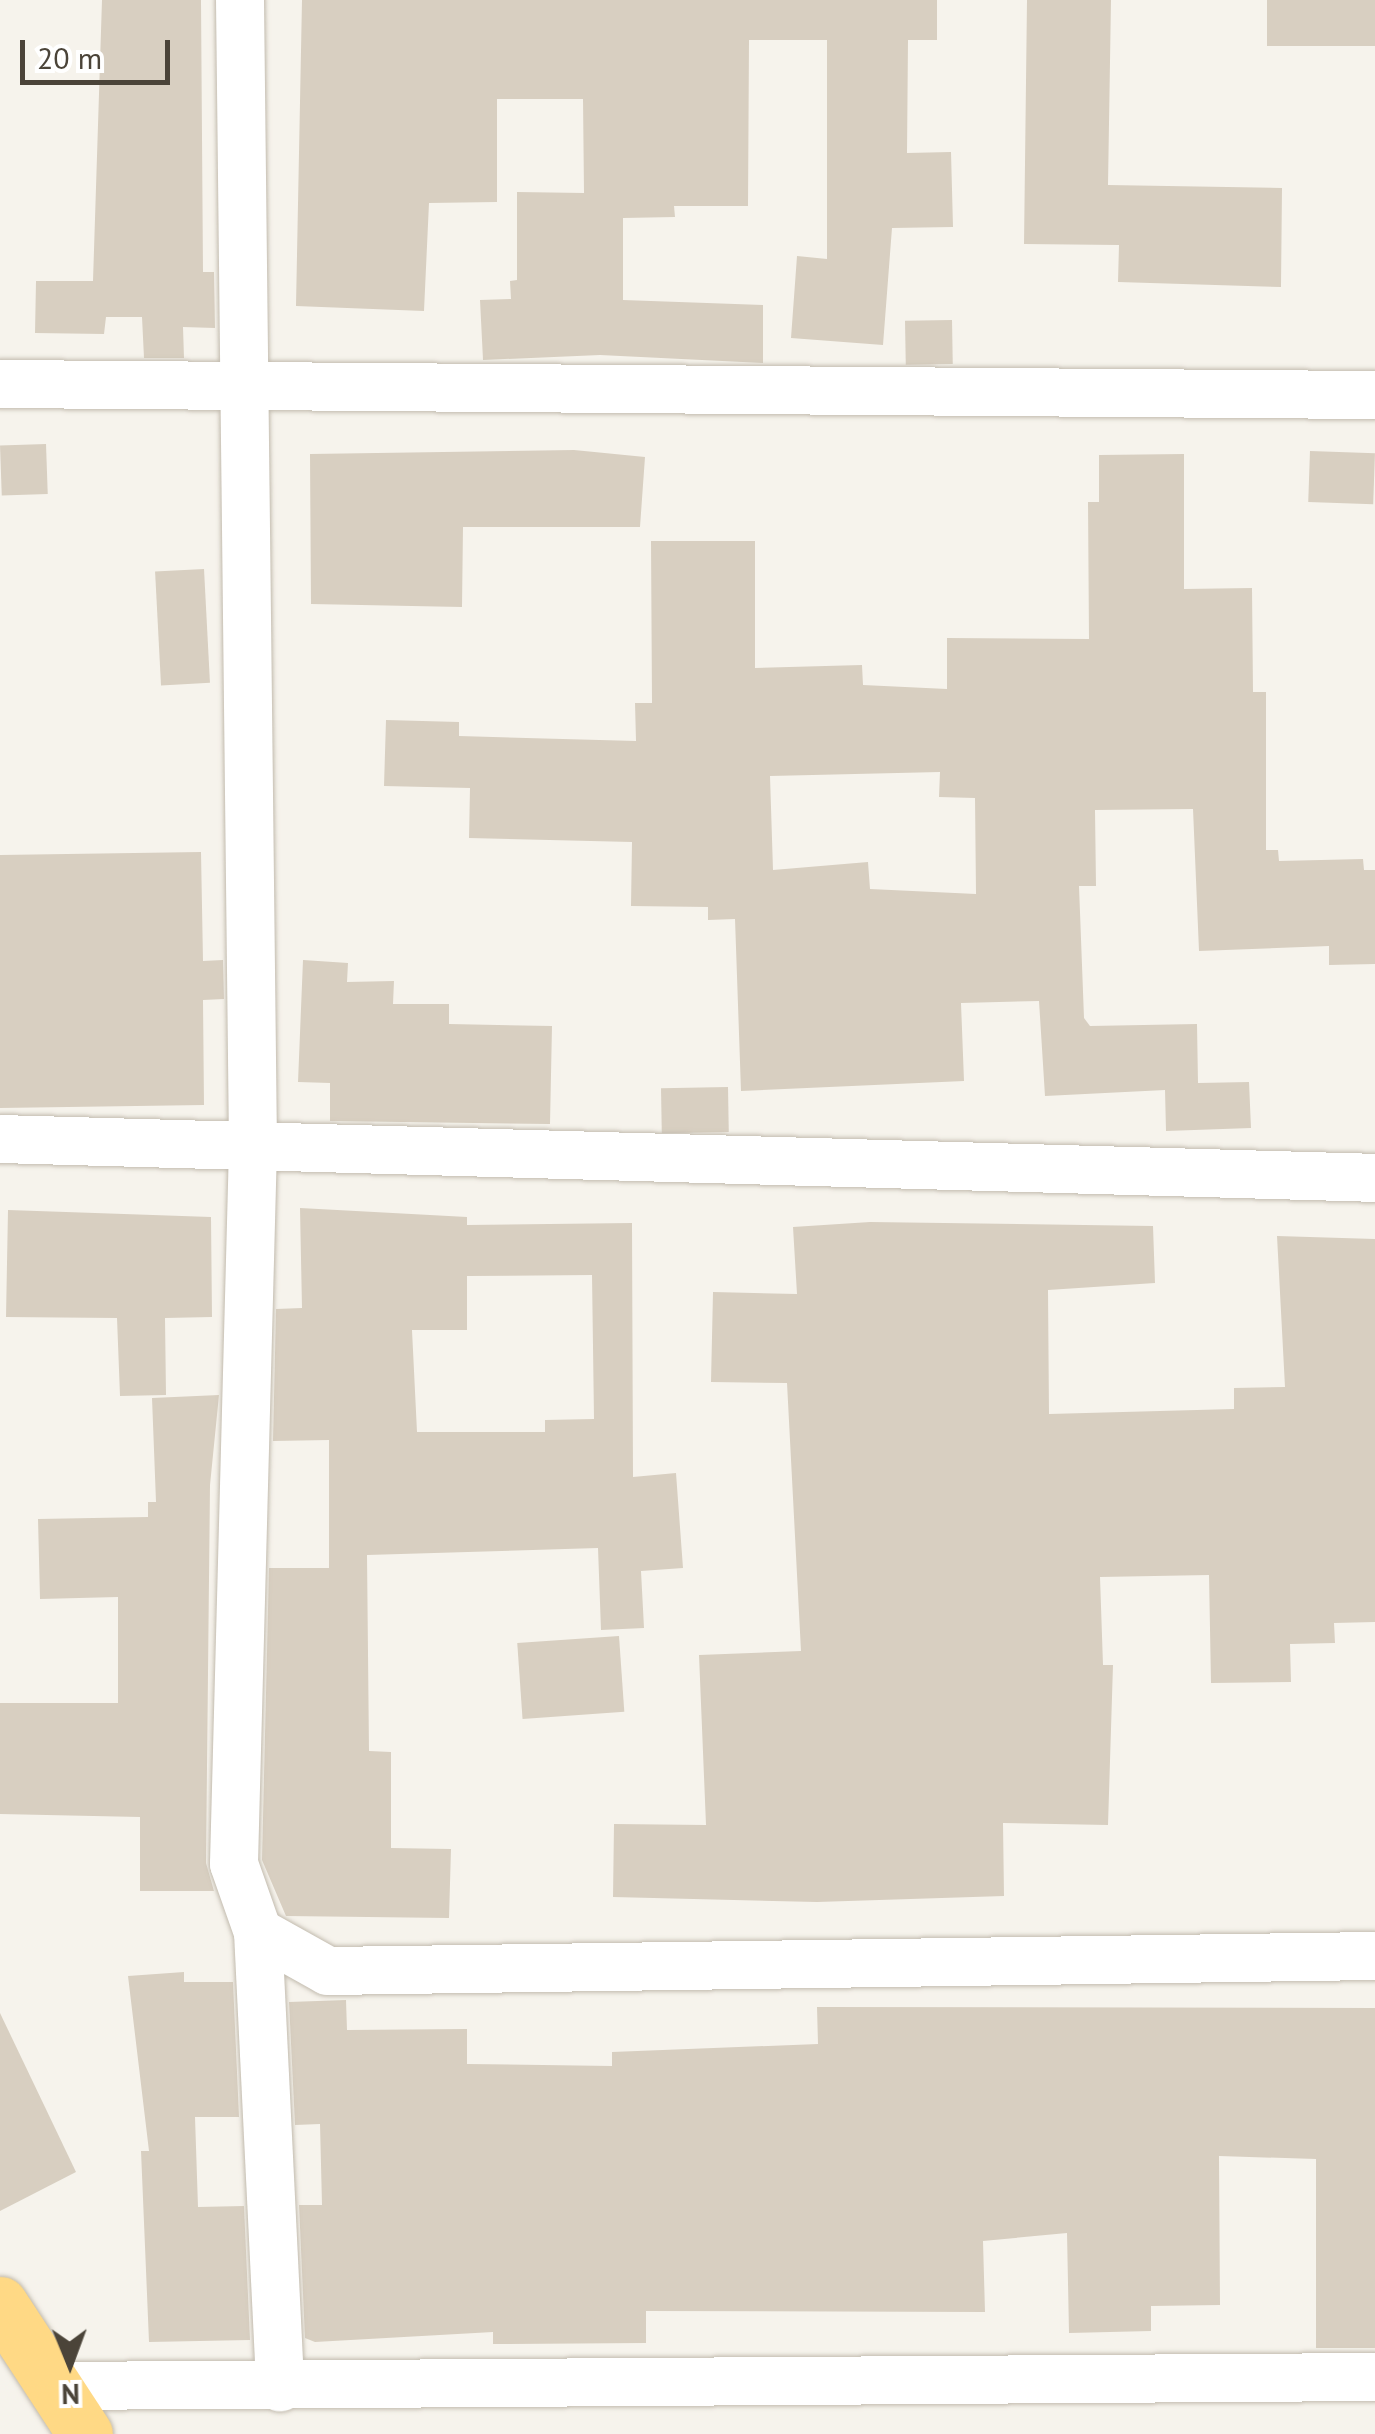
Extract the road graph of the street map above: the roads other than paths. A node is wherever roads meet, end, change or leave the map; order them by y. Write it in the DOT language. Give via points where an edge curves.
graph roads {
  1 [pos="240,0"];
  2 [pos="242,380"];
  3 [pos="0,384"];
  4 [pos="1375,396"];
  5 [pos="0,1139"];
  6 [pos="253,1147"];
  7 [pos="1375,1178"];
  8 [pos="258,1932"];
  9 [pos="1375,1956"];
  10 [pos="0,2304"];
  11 [pos="1375,2378"];
  12 [pos="55,2386"];
  13 [pos="280,2388"];
  14 [pos="85,2434"];
  1 -- 2 [label="street"];
  2 -- 3 [label="street"];
  2 -- 4 [label="street"];
  2 -- 6 [label="street"];
  5 -- 6 [label="street"];
  6 -- 7 [label="street"];
  6 -- 8 [label="street" via="234,1864"];
  8 -- 9 [label="street" via="328,1971"];
  8 -- 13 [label="street"];
  10 -- 12 [label="highway"];
  11 -- 13 [label="street"];
  12 -- 13 [label="street"];
  12 -- 14 [label="highway"];
}
